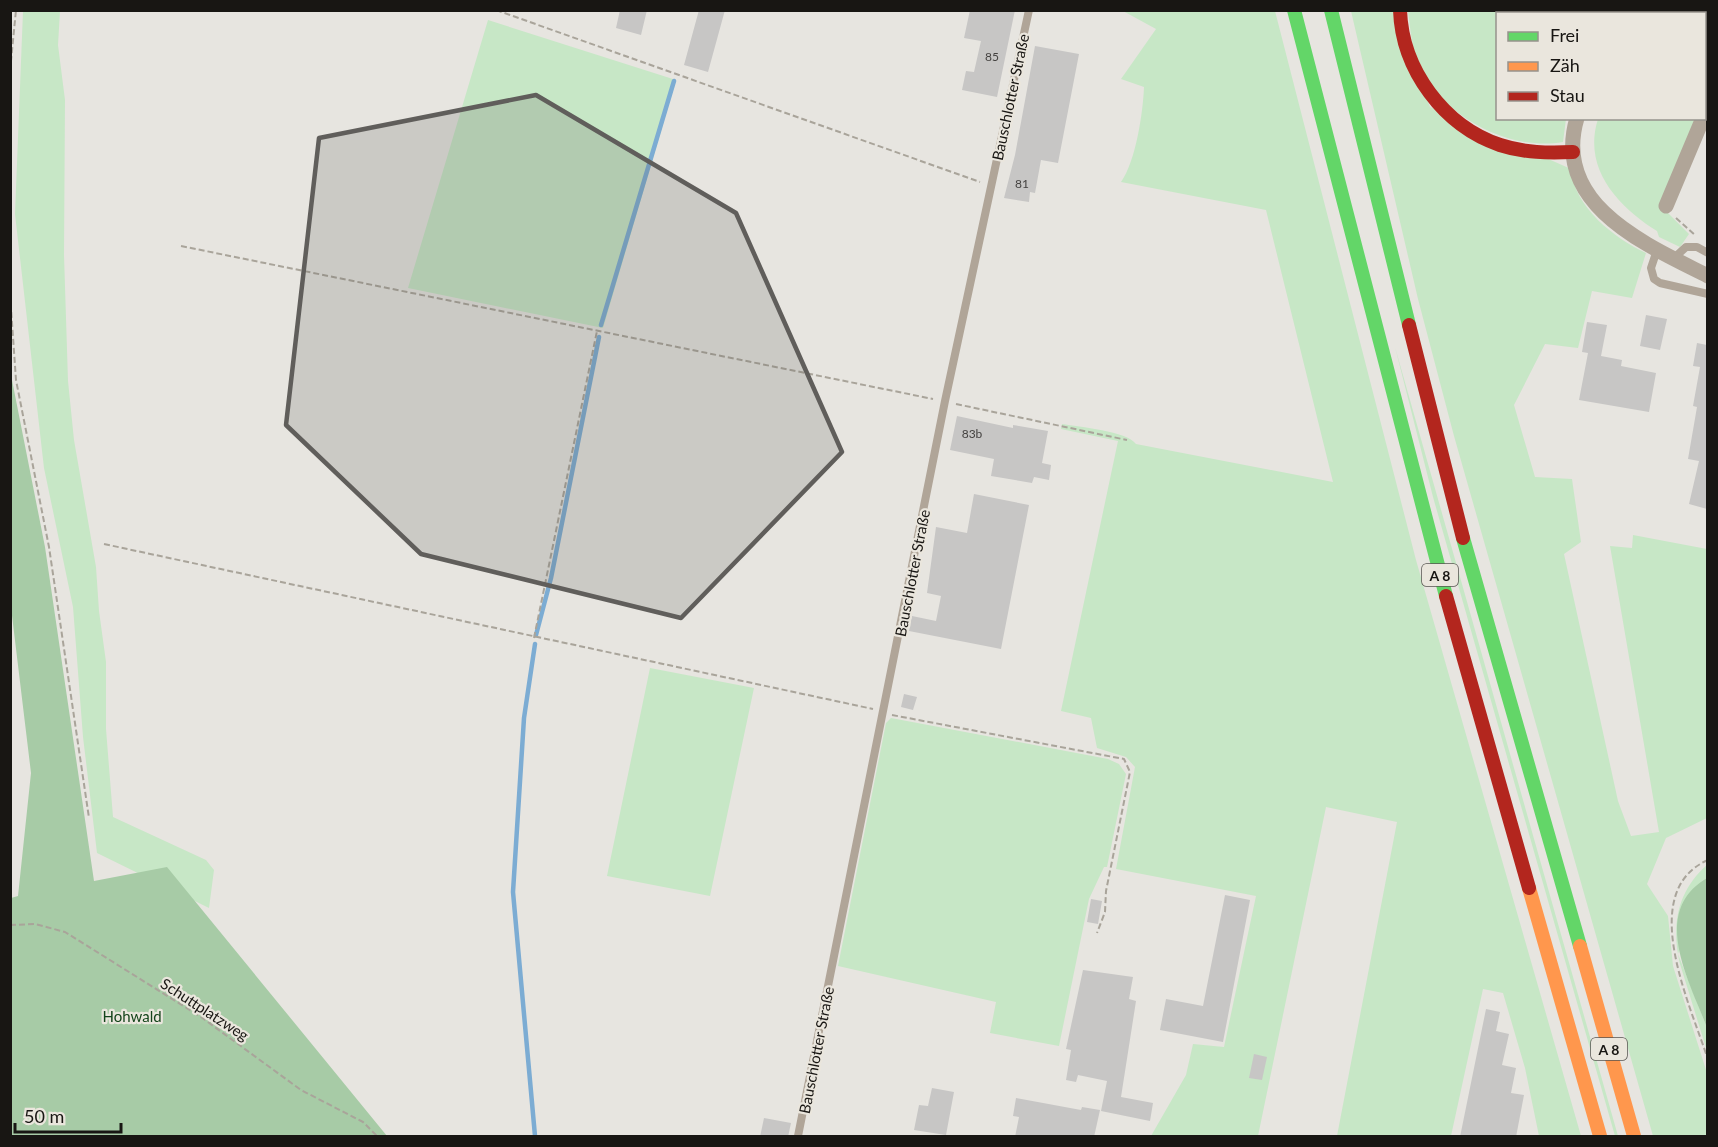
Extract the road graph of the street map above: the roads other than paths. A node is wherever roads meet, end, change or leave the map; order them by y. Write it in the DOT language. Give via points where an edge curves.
graph roads {
  1 [pos="1029,10"];
  2 [pos="1294,10"];
  3 [pos="1331,10"];
  4 [pos="1400,10"];
  5 [pos="1577,120"];
  6 [pos="1701,120"];
  7 [pos="1573,152"];
  8 [pos="1666,206"];
  9 [pos="1658,250"];
  10 [pos="1707,253"];
  11 [pos="1674,258"];
  12 [pos="1707,276"];
  13 [pos="1707,294"];
  14 [pos="798,1137"];
  15 [pos="1600,1137"];
  16 [pos="1634,1137"];
  1 -- 14 [label="lane, Bauschlotter Straße" via="945,401"];
  2 -- 15 [label="main road, A 8" via="1429,536"];
  3 -- 16 [label="main road, A 8" via="1461,532"];
  4 -- 7 [label="main road" via="1401,29 1413,65 1433,99 1450,117 1508,148 1544,155"];
  5 -- 7 [label="street"];
  6 -- 8 [label="street"];
  7 -- 9 [label="street" via="1585,189 1598,207 1620,228"];
  9 -- 11 [label="street"];
  9 -- 13 [label="lane" via="1651,268 1654,279"];
  10 -- 11 [label="lane" via="1697,247 1686,247"];
  11 -- 12 [label="street"];
}
